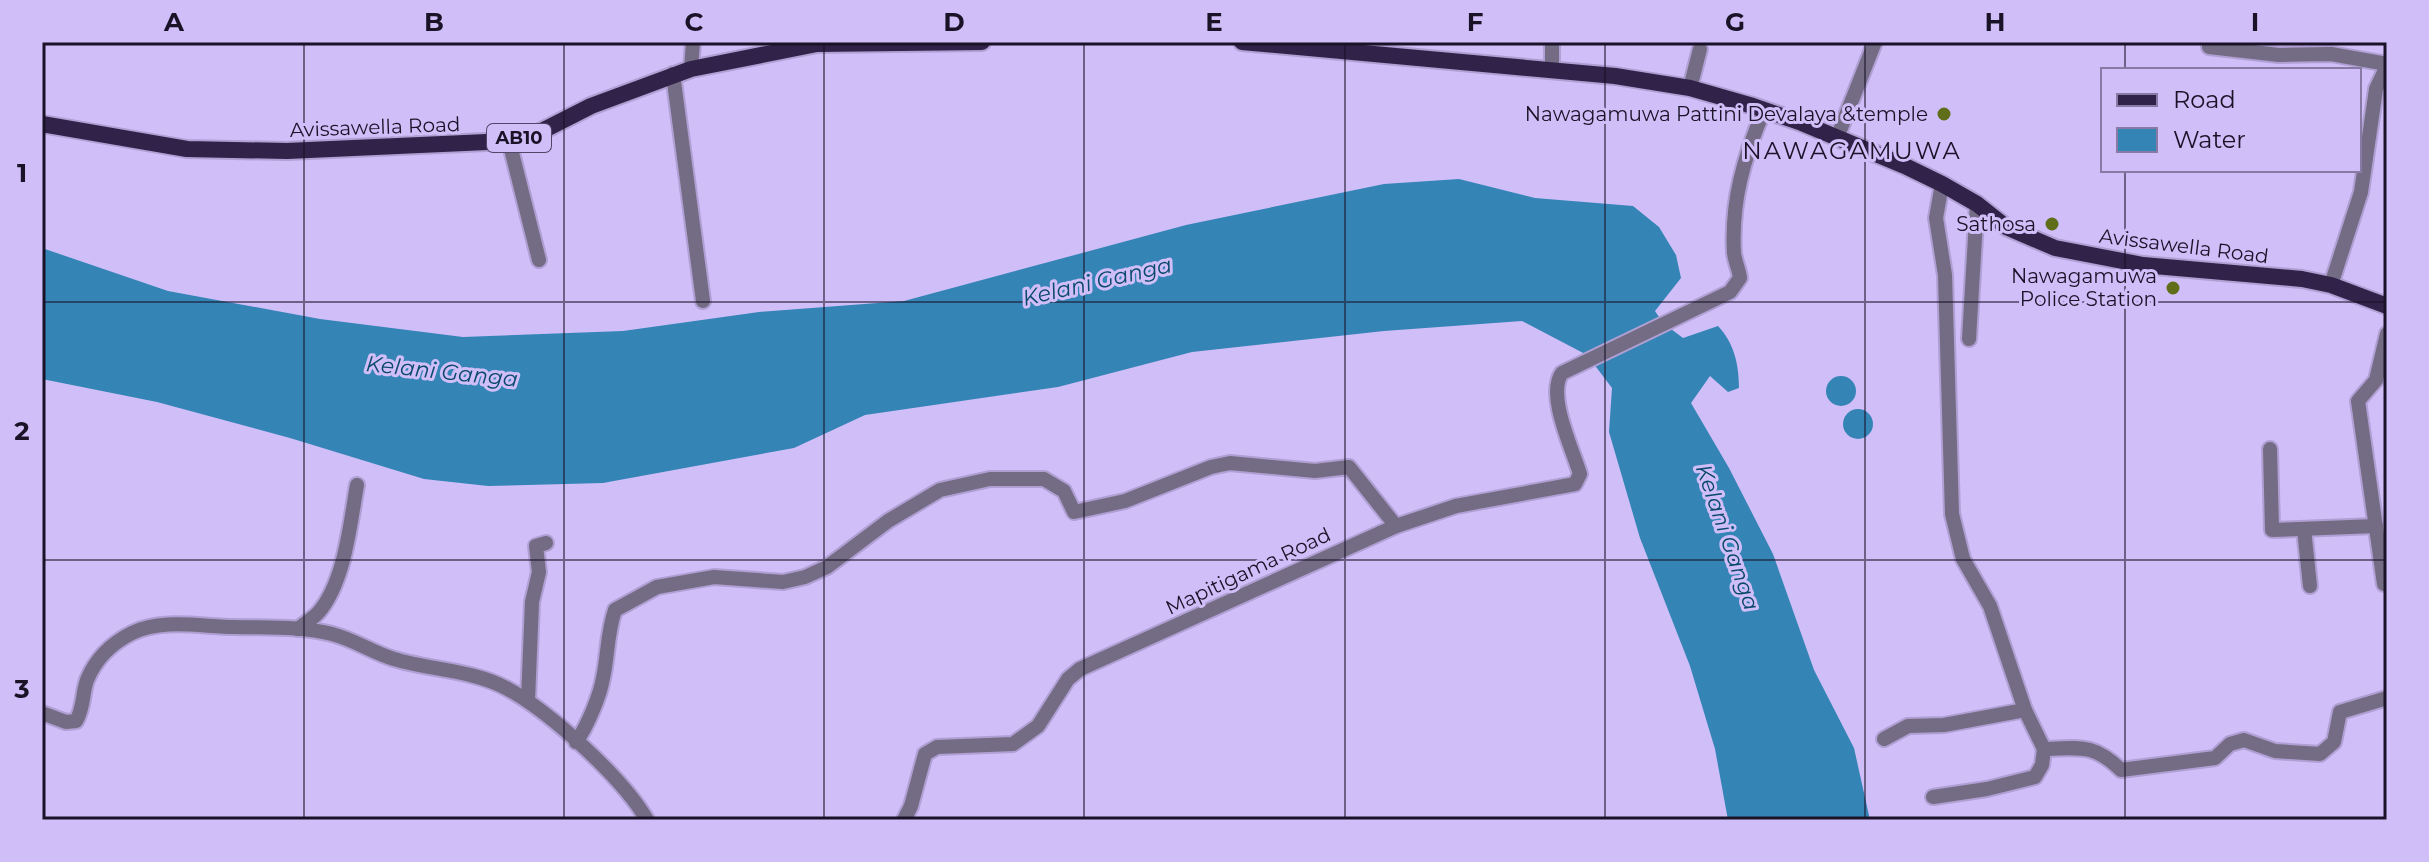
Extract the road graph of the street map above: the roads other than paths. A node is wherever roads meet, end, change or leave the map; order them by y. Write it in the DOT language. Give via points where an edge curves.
graph roads {
  1 [pos="693,42"];
  2 [pos="982,42"];
  3 [pos="1242,42"];
  4 [pos="1552,42"];
  5 [pos="1875,42"];
  6 [pos="900,43"];
  7 [pos="1300,44"];
  8 [pos="2209,47"];
  9 [pos="1700,49"];
  10 [pos="2387,65"];
  11 [pos="691,69"];
  12 [pos="1552,71"];
  13 [pos="673,74"];
  14 [pos="1690,88"];
  15 [pos="1764,110"];
  16 [pos="42,124"];
  17 [pos="1837,138"];
  18 [pos="509,141"];
  19 [pos="1942,184"];
  20 [pos="1977,204"];
  21 [pos="539,260"];
  22 [pos="2331,285"];
  23 [pos="703,301"];
  24 [pos="2387,306"];
  25 [pos="2387,334"];
  26 [pos="1969,339"];
  27 [pos="2270,449"];
  28 [pos="357,485"];
  29 [pos="1396,526"];
  30 [pos="2376,526"];
  31 [pos="2304,529"];
  32 [pos="546,543"];
  33 [pos="2384,584"];
  34 [pos="2310,586"];
  35 [pos="298,629"];
  36 [pos="2387,698"];
  37 [pos="528,700"];
  38 [pos="2025,710"];
  39 [pos="42,713"];
  40 [pos="1884,739"];
  41 [pos="576,742"];
  42 [pos="2044,749"];
  43 [pos="1933,797"];
  44 [pos="647,820"];
  45 [pos="904,820"];
  1 -- 11 [label="street"];
  2 -- 6 [label="main road, Avissawella Road / AB10"];
  3 -- 7 [label="main road, Avissawella Road"];
  4 -- 12 [label="street"];
  5 -- 17 [label="street"];
  6 -- 11 [label="main road, Avissawella Road / AB10" via="817,44"];
  7 -- 12 [label="main road, Avissawella Road"];
  8 -- 10 [label="street" via="2331,54"];
  9 -- 14 [label="street"];
  10 -- 22 [label="street" via="2376,89 2361,192"];
  11 -- 13 [label="main road, Avissawella Road / AB10"];
  12 -- 14 [label="main road, Avissawella Road"];
  13 -- 18 [label="main road, Avissawella Road / AB10"];
  13 -- 23 [label="street"];
  14 -- 15 [label="main road, Avissawella Road"];
  15 -- 17 [label="main road, Avissawella Road"];
  15 -- 29 [label="street, Mapitigama Road" via="1739,178 1734,258 1740,278 1730,292 1558,379 1555,395 1580,474 1575,484 1456,506"];
  16 -- 18 [label="main road, Avissawella Road / AB10" via="187,149 287,151"];
  17 -- 19 [label="main road, Avissawella Road"];
  18 -- 21 [label="street"];
  19 -- 20 [label="main road, Avissawella Road"];
  19 -- 38 [label="street" via="1936,218 1945,275 1952,514 1963,559 1990,606"];
  20 -- 22 [label="main road, Avissawella Road" via="2006,227 2055,248 2143,265"];
  20 -- 26 [label="street"];
  22 -- 24 [label="main road, Avissawella Road"];
  25 -- 30 [label="street" via="2376,380 2358,401"];
  27 -- 31 [label="street" via="2272,530"];
  28 -- 35 [label="street" via="344,556 331,592"];
  29 -- 41 [label="street" via="1349,467 1315,471 1230,463 1125,501 1074,512 1064,491 1044,479 990,479 940,490 805,577 783,582 714,577 657,587 615,610 603,680"];
  29 -- 45 [label="street, Mapitigama Road" via="1080,669 1038,726 1013,744 937,747 925,754"];
  30 -- 31 [label="street"];
  30 -- 33 [label="street"];
  31 -- 34 [label="street"];
  32 -- 37 [label="street" via="536,546 539,572 532,602"];
  35 -- 37 [label="street" via="333,634 393,659 475,677"];
  35 -- 39 [label="street" via="174,624 135,631 105,649 87,680 76,721"];
  36 -- 42 [label="street" via="2340,712 2334,742 2320,754 2275,751 2244,740 2215,758 2121,770 2087,748"];
  37 -- 41 [label="street"];
  38 -- 40 [label="street" via="1908,726"];
  38 -- 42 [label="street"];
  41 -- 44 [label="street" via="627,791"];
  42 -- 43 [label="street" via="2035,777"];
}
